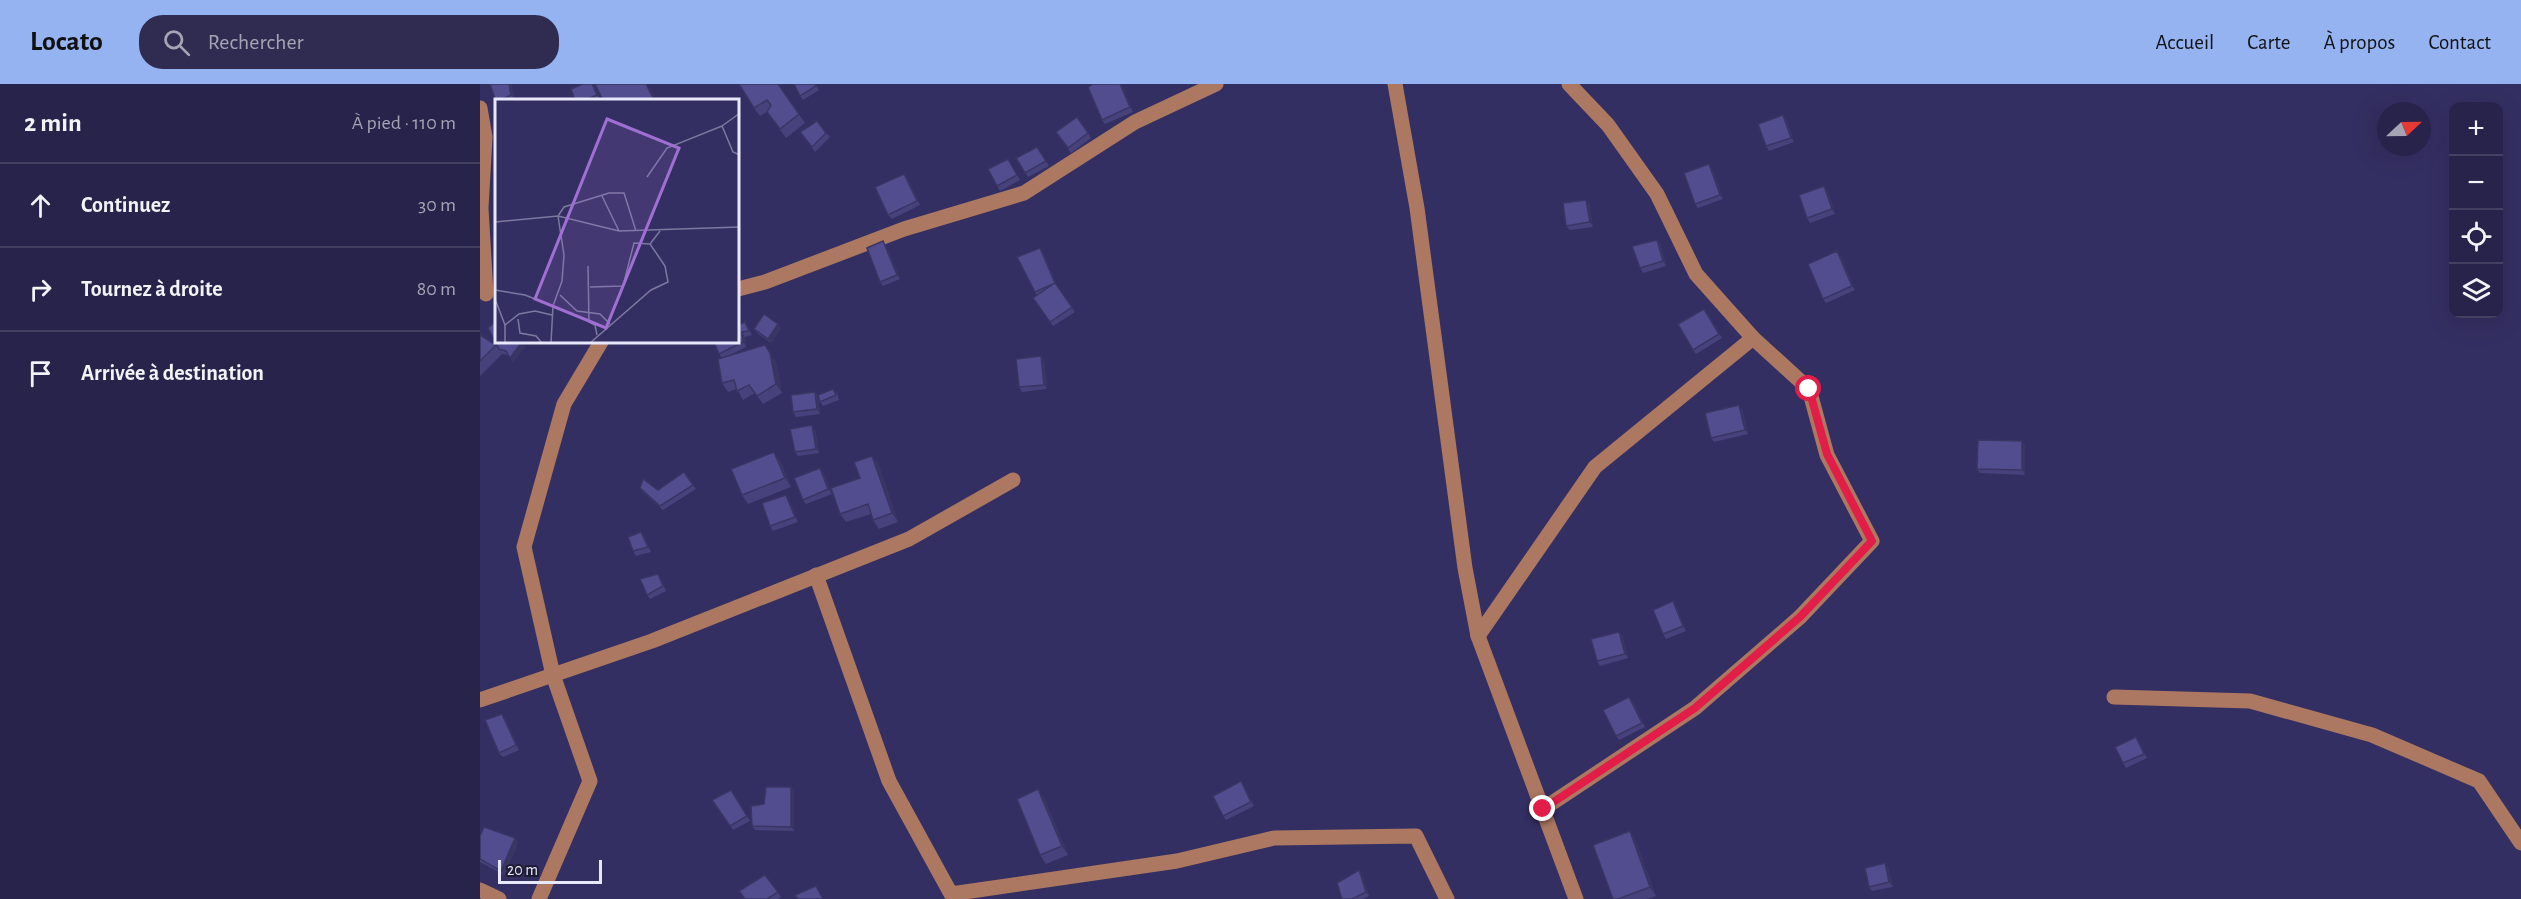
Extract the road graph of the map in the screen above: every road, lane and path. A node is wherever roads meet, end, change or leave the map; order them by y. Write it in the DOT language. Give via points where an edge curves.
graph roads {
  1 [pos="1216,84"];
  2 [pos="1395,84"];
  3 [pos="1569,84"];
  4 [pos="480,108"];
  5 [pos="740,288"];
  6 [pos="488,295"];
  7 [pos="1753,338"];
  8 [pos="600,344"];
  9 [pos="1013,480"];
  10 [pos="816,575"];
  11 [pos="1478,636"];
  12 [pos="553,675"];
  13 [pos="2114,698"];
  14 [pos="480,700"];
  15 [pos="1543,809"];
  16 [pos="2521,843"];
  17 [pos="480,890"];
  18 [pos="499,899"];
  19 [pos="539,899"];
  20 [pos="1447,899"];
  21 [pos="1576,899"];
  1 -- 5 [label="street" via="1135,122 1024,193 904,229"];
  2 -- 11 [label="street" via="1417,208 1465,568"];
  3 -- 7 [label="street" via="1608,126 1657,194 1696,274"];
  4 -- 6 [label="street" via="485,137 481,208"];
  7 -- 11 [label="street" via="1595,467"];
  7 -- 15 [label="street" via="1809,389 1827,454 1872,541 1800,617 1695,708"];
  8 -- 12 [label="street" via="564,404 524,547"];
  9 -- 10 [label="street" via="909,539"];
  10 -- 12 [label="street" via="652,641"];
  10 -- 20 [label="street" via="889,781 951,894 1177,861 1274,838 1416,836"];
  11 -- 15 [label="street"];
  12 -- 14 [label="street"];
  12 -- 19 [label="street" via="590,781"];
  13 -- 16 [label="street" via="2250,701 2372,735 2480,781"];
  15 -- 21 [label="street"];
  17 -- 18 [label="street"];
}
